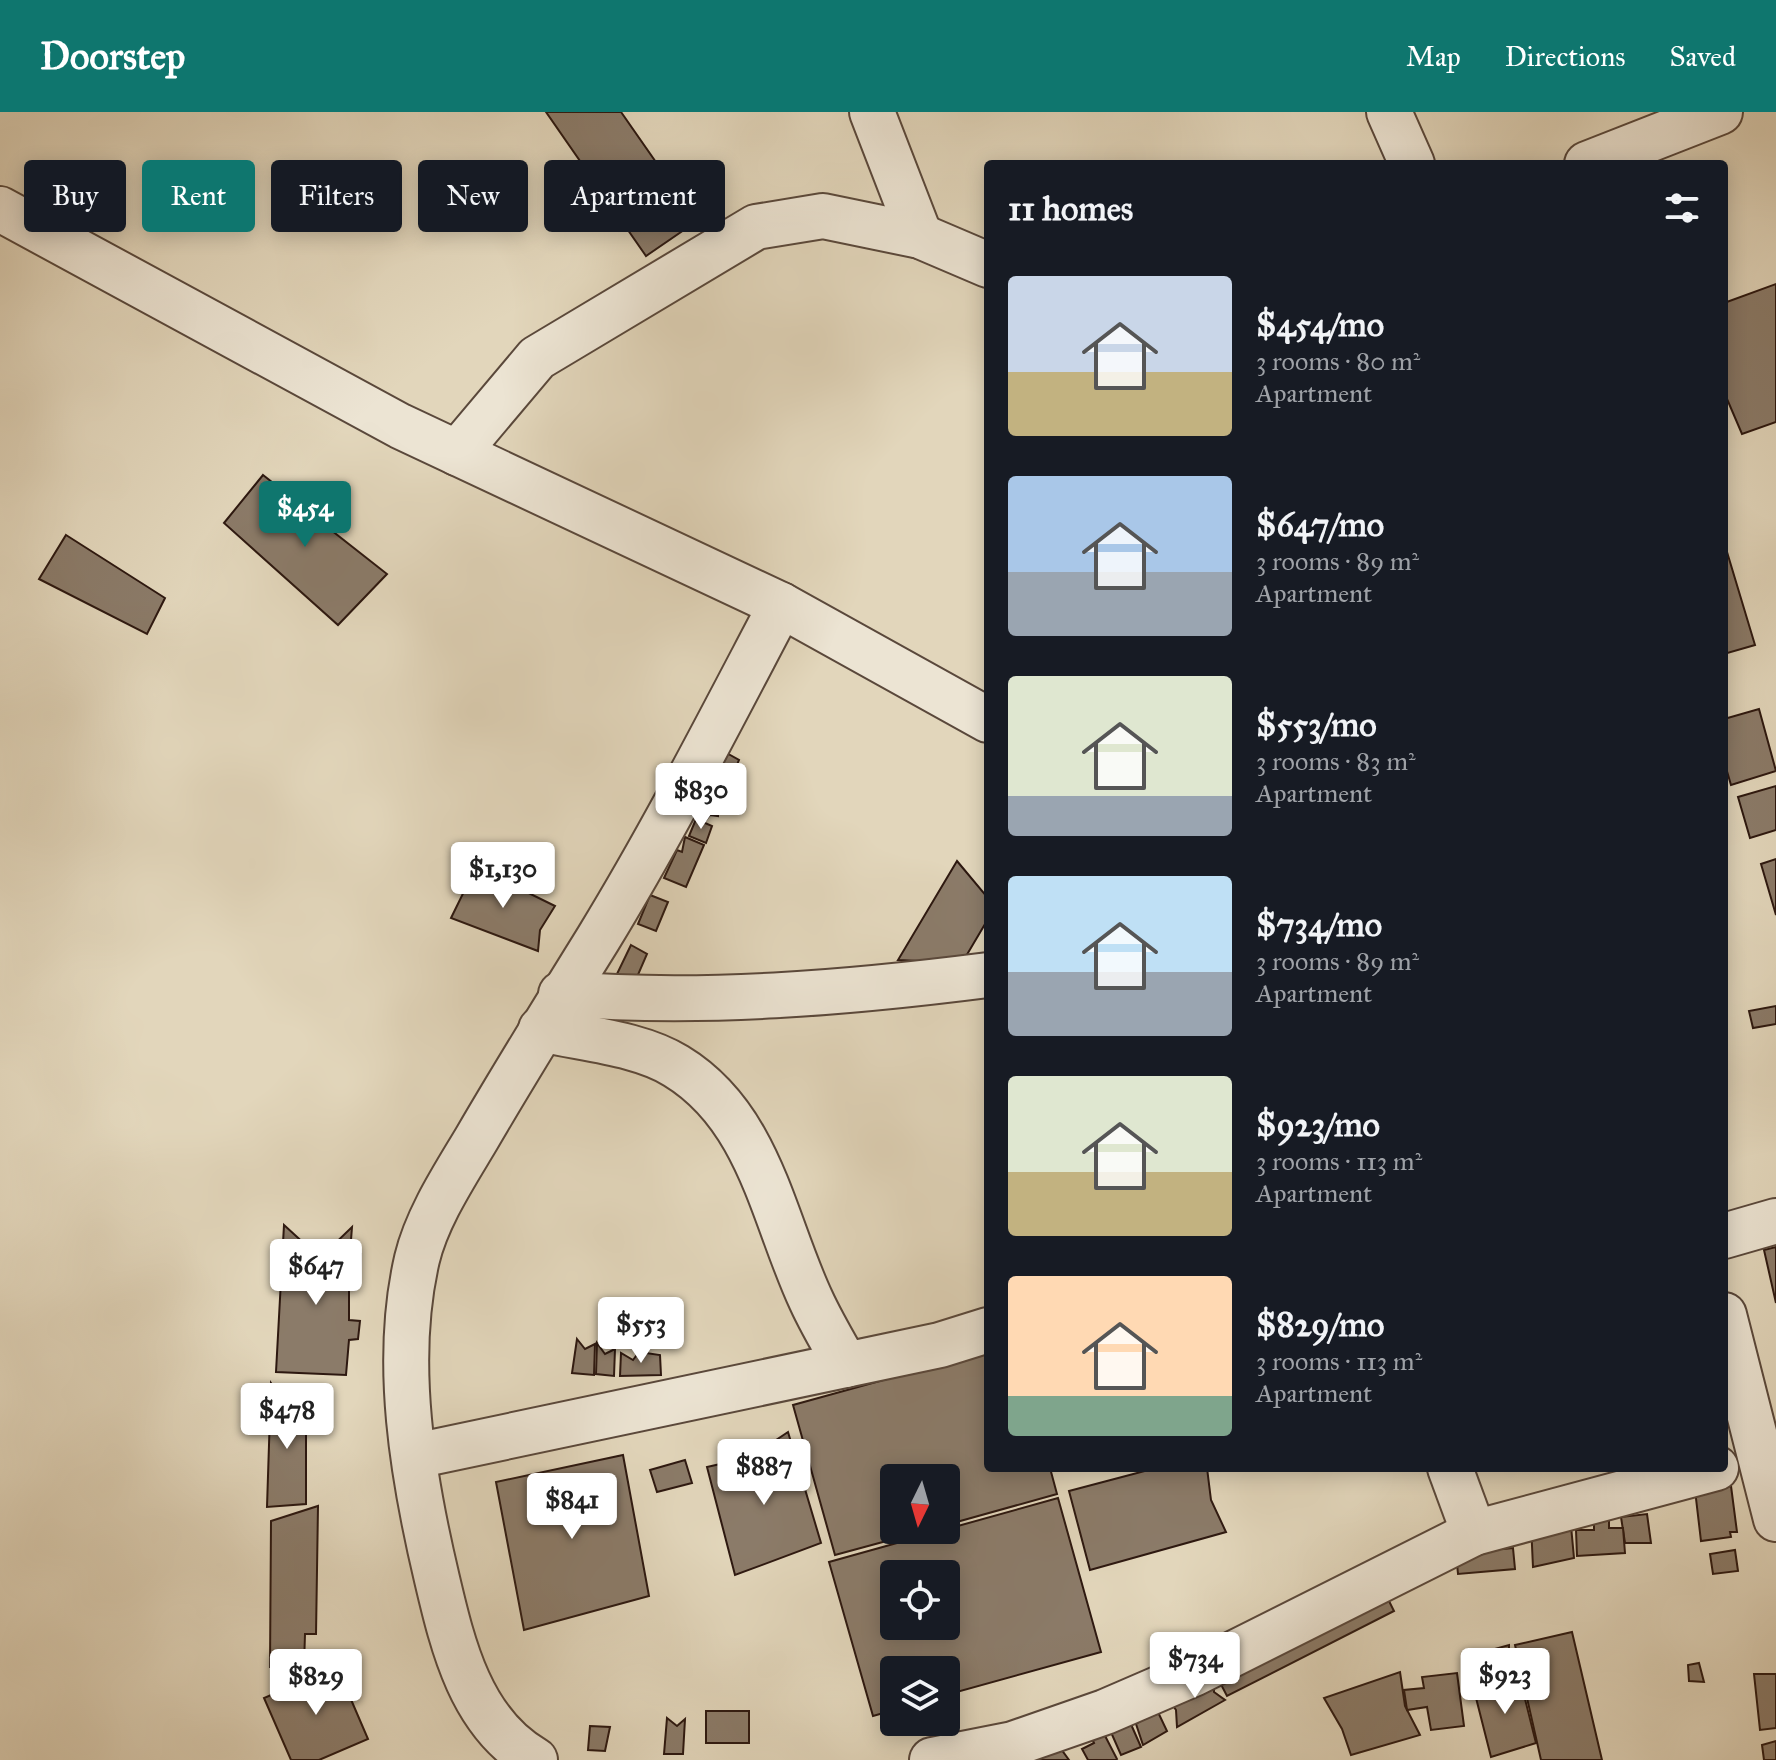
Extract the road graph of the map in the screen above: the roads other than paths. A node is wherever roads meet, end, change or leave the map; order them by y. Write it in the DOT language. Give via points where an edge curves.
graph roads {
  1 [pos="872,112"];
  2 [pos="1389,112"];
  3 [pos="1720,112"];
  4 [pos="1410,160"];
  5 [pos="1597,160"];
  6 [pos="0,209"];
  7 [pos="920,236"];
  8 [pos="984,263"];
  9 [pos="457,453"];
  10 [pos="781,605"];
  11 [pos="984,718"];
  12 [pos="984,976"];
  13 [pos="551,1011"];
  14 [pos="1776,1221"];
  15 [pos="1728,1235"];
  16 [pos="984,1331"];
  17 [pos="1728,1347"];
  18 [pos="846,1365"];
  19 [pos="415,1456"];
  20 [pos="1742,1460"];
  21 [pos="1451,1472"];
  22 [pos="1701,1472"];
  23 [pos="1776,1519"];
  24 [pos="1474,1533"];
  25 [pos="511,1755"];
  26 [pos="932,1760"];
  1 -- 7 [label="street"];
  2 -- 4 [label="street"];
  3 -- 5 [label="street"];
  6 -- 9 [label="street"];
  7 -- 8 [label="street"];
  7 -- 9 [label="street" via="823,216 756,227 537,358"];
  9 -- 10 [label="street"];
  10 -- 11 [label="street"];
  10 -- 13 [label="street" via="687,783"];
  12 -- 13 [label="street" via="872,990 644,998"];
  13 -- 18 [label="street" via="674,1064 718,1102 765,1175 811,1301"];
  13 -- 19 [label="street" via="465,1158 418,1256 406,1349"];
  14 -- 15 [label="street"];
  16 -- 18 [label="street"];
  17 -- 20 [label="street"];
  18 -- 19 [label="street"];
  19 -- 25 [label="street" via="448,1625 471,1692"];
  20 -- 23 [label="street"];
  21 -- 24 [label="street"];
  22 -- 24 [label="street"];
  24 -- 26 [label="street" via="1193,1674 1105,1712 1013,1744"];
}
